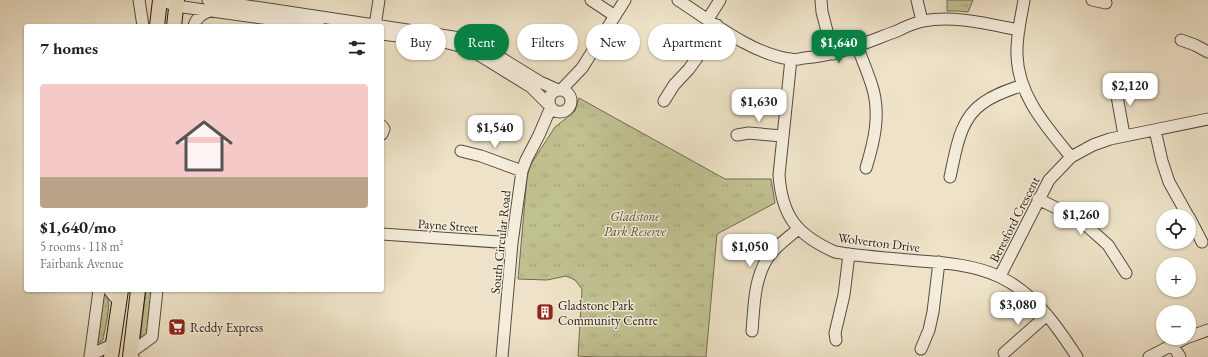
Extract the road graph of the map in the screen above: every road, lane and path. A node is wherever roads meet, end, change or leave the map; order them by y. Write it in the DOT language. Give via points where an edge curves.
graph roads {
  1 [pos="139,0"];
  2 [pos="161,0"];
  3 [pos="379,0"];
  4 [pos="591,0"];
  5 [pos="625,0"];
  6 [pos="678,0"];
  7 [pos="720,0"];
  8 [pos="821,0"];
  9 [pos="917,0"];
  10 [pos="1024,0"];
  11 [pos="1092,0"];
  12 [pos="177,3"];
  13 [pos="1106,3"];
  14 [pos="209,5"];
  15 [pos="615,16"];
  16 [pos="290,20"];
  17 [pos="922,21"];
  18 [pos="713,22"];
  19 [pos="143,24"];
  20 [pos="157,24"];
  21 [pos="174,24"];
  22 [pos="195,24"];
  23 [pos="309,24"];
  24 [pos="358,24"];
  25 [pos="375,24"];
  26 [pos="384,26"];
  27 [pos="1019,30"];
  28 [pos="384,34"];
  29 [pos="454,36"];
  30 [pos="1181,40"];
  31 [pos="454,44"];
  32 [pos="857,46"];
  33 [pos="1208,52"];
  34 [pos="833,54"];
  35 [pos="791,59"];
  36 [pos="494,60"];
  37 [pos="497,60"];
  38 [pos="582,68"];
  39 [pos="1113,84"];
  40 [pos="1023,85"];
  41 [pos="559,90"];
  42 [pos="571,98"];
  43 [pos="664,101"];
  44 [pos="554,108"];
  45 [pos="1208,119"];
  46 [pos="1155,130"];
  47 [pos="737,135"];
  48 [pos="1124,135"];
  49 [pos="782,136"];
  50 [pos="461,151"];
  51 [pos="1071,158"];
  52 [pos="866,168"];
  53 [pos="522,171"];
  54 [pos="950,177"];
  55 [pos="1038,199"];
  56 [pos="1184,209"];
  57 [pos="798,228"];
  58 [pos="1196,230"];
  59 [pos="384,234"];
  60 [pos="1202,242"];
  61 [pos="512,243"];
  62 [pos="848,254"];
  63 [pos="939,262"];
  64 [pos="1126,273"];
  65 [pos="1000,276"];
  66 [pos="100,292"];
  67 [pos="138,292"];
  68 [pos="157,292"];
  69 [pos="120,296"];
  70 [pos="1047,315"];
  71 [pos="1208,330"];
  72 [pos="752,331"];
  73 [pos="1196,334"];
  74 [pos="836,340"];
  75 [pos="1170,345"];
  76 [pos="1173,345"];
  77 [pos="921,349"];
  78 [pos="112,351"];
  79 [pos="1004,353"];
  80 [pos="90,356"];
  81 [pos="131,356"];
  82 [pos="502,357"];
  83 [pos="1077,357"];
  84 [pos="1149,357"];
  85 [pos="1180,357"];
  1 -- 19 [label="street"];
  2 -- 12 [label="street"];
  2 -- 20 [label="main road"];
  3 -- 25 [label="street"];
  4 -- 15 [label="street"];
  5 -- 15 [label="street"];
  6 -- 18 [label="street"];
  7 -- 18 [label="street"];
  8 -- 34 [label="street"];
  9 -- 17 [label="street"];
  10 -- 27 [label="street"];
  11 -- 13 [label="street"];
  12 -- 14 [label="street"];
  12 -- 21 [label="main road"];
  14 -- 16 [label="street"];
  14 -- 22 [label="street"];
  15 -- 38 [label="street"];
  16 -- 23 [label="street"];
  16 -- 24 [label="street"];
  17 -- 27 [label="street" via="965,20"];
  17 -- 32 [label="street"];
  18 -- 35 [label="street" via="757,49"];
  18 -- 43 [label="street" via="704,48"];
  26 -- 29 [label="street"];
  27 -- 40 [label="street" via="1017,55"];
  28 -- 31 [label="street"];
  30 -- 33 [label="street"];
  32 -- 34 [label="street"];
  32 -- 52 [label="street" via="873,87 876,103 873,146"];
  34 -- 35 [label="street"];
  35 -- 49 [label="street, Wolverton Drive"];
  36 -- 44 [label="street"];
  37 -- 41 [label="street"];
  38 -- 41 [label="street"];
  38 -- 42 [label="street"];
  39 -- 48 [label="street"];
  40 -- 51 [label="street" via="1035,111"];
  40 -- 54 [label="street" via="997,95 973,111 966,120 958,142"];
  41 -- 42 [label="street" via="568,93"];
  41 -- 44 [label="street" via="550,96"];
  42 -- 44 [label="street" via="568,108 563,112"];
  44 -- 53 [label="street, South Circular Road"];
  45 -- 46 [label="street, Beresford Crescent"];
  46 -- 48 [label="street, Beresford Crescent"];
  46 -- 56 [label="street" via="1169,182"];
  47 -- 49 [label="street" via="749,133"];
  48 -- 51 [label="street, Beresford Crescent" via="1093,145"];
  49 -- 57 [label="street, Wolverton Drive" via="780,192 787,213"];
  50 -- 53 [label="street"];
  51 -- 55 [label="street, Beresford Crescent" via="1049,180"];
  53 -- 61 [label="street, South Circular Road"];
  55 -- 64 [label="street" via="1079,219 1108,245"];
  55 -- 65 [label="street, Beresford Crescent"];
  57 -- 62 [label="street, Wolverton Drive" via="817,244 835,252"];
  57 -- 72 [label="street" via="768,258 761,271 756,290"];
  58 -- 60 [label="street"];
  59 -- 61 [label="street, Payne Street"];
  61 -- 82 [label="street, South Circular Road"];
  62 -- 63 [label="street, Wolverton Drive"];
  62 -- 74 [label="street"];
  63 -- 65 [label="street, Wolverton Drive" via="954,263"];
  63 -- 77 [label="street" via="933,312"];
  65 -- 70 [label="street, Wolverton Drive" via="1027,295"];
  66 -- 80 [label="street"];
  67 -- 81 [label="main road"];
  68 -- 81 [label="street" via="152,336"];
  69 -- 78 [label="main road"];
  70 -- 79 [label="street"];
  70 -- 83 [label="street, Wolverton Drive"];
  71 -- 73 [label="street"];
  75 -- 84 [label="street"];
  76 -- 85 [label="street"];
  78 -- 80 [label="street"];
}
